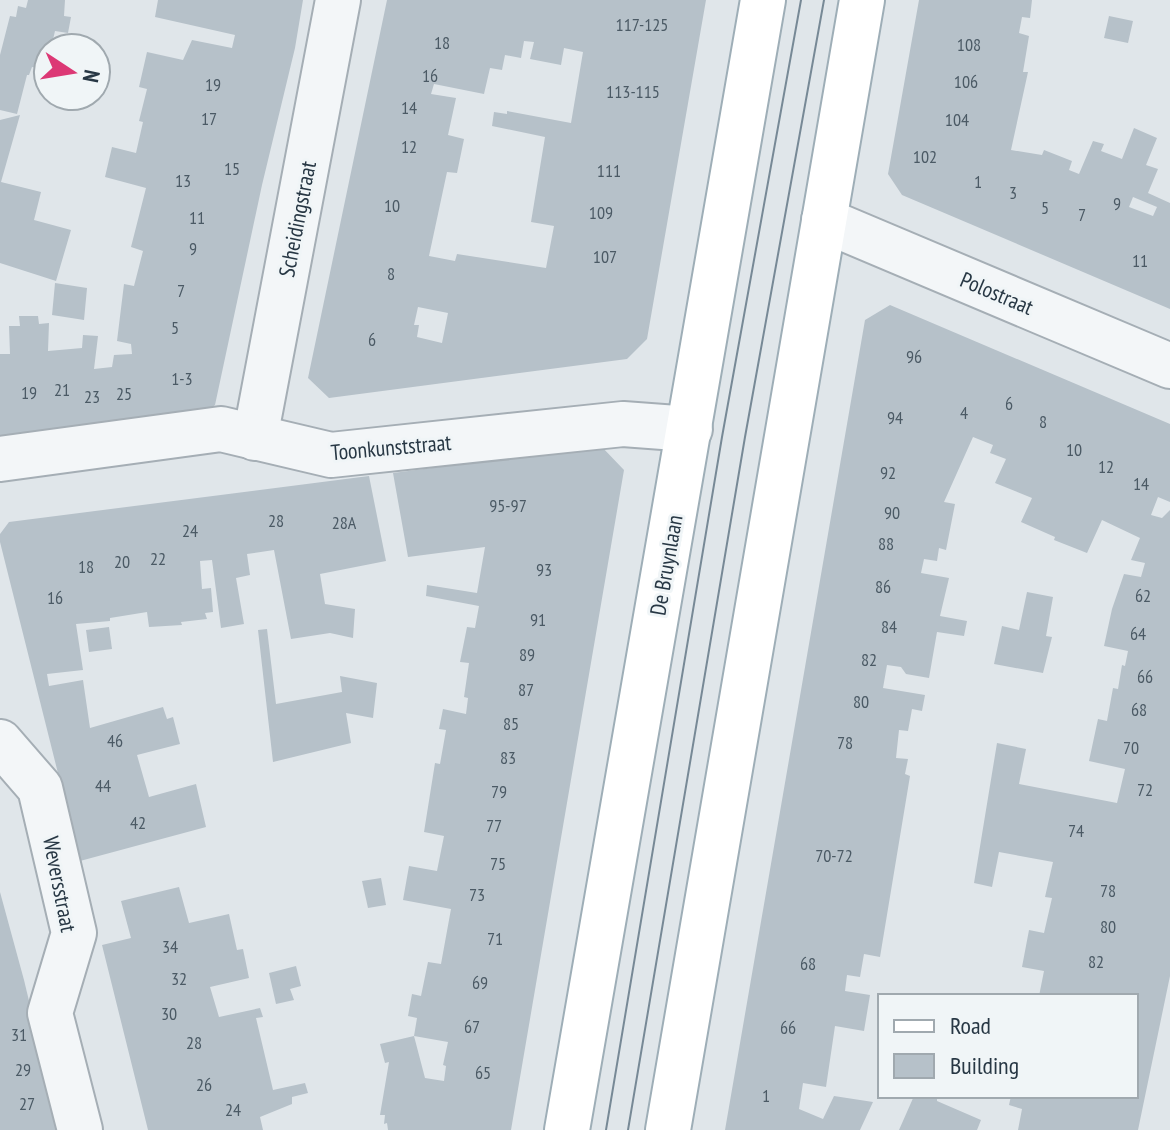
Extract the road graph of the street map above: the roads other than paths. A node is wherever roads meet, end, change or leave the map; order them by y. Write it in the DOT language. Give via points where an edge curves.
graph roads {
  1 [pos="338,0"];
  2 [pos="763,0"];
  3 [pos="862,0"];
  4 [pos="824,220"];
  5 [pos="1170,366"];
  6 [pos="690,429"];
  7 [pos="255,438"];
  8 [pos="0,459"];
  9 [pos="0,742"];
  10 [pos="80,1130"];
  11 [pos="567,1130"];
  12 [pos="668,1130"];
  1 -- 7 [label="street, Scheidingstraat"];
  2 -- 6 [label="main road, De Bruynlaan"];
  3 -- 4 [label="main road"];
  4 -- 5 [label="street, Polostraat"];
  4 -- 12 [label="main road"];
  6 -- 7 [label="street, Toonkunststraat" via="623,424 331,455"];
  6 -- 11 [label="main road, De Bruynlaan"];
  7 -- 8 [label="street, Toonkunststraat" via="221,429"];
  9 -- 10 [label="street, Weversstraat" via="40,788 74,933 50,1013"];
}
